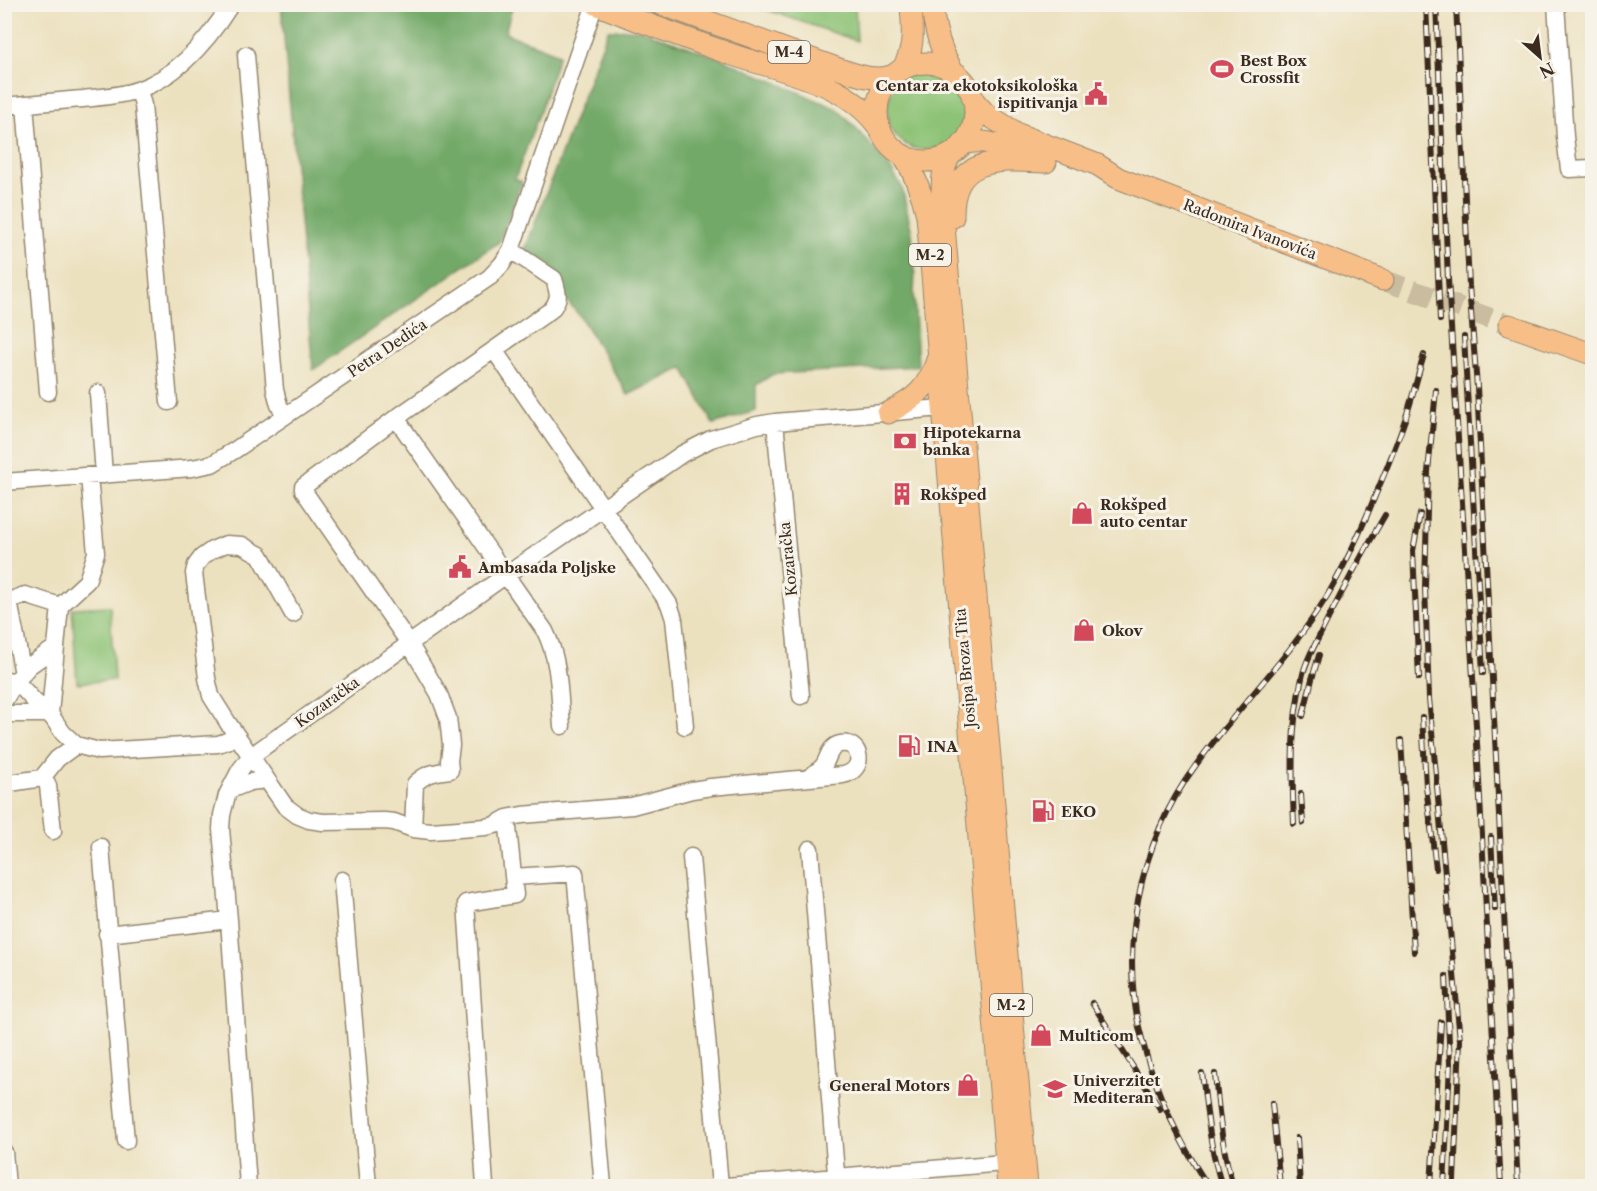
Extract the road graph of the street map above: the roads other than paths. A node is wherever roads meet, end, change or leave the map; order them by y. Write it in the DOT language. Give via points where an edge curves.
graph roads {
  1 [pos="231,4"];
  2 [pos="596,4"];
  3 [pos="660,4"];
  4 [pos="911,4"];
  5 [pos="932,4"];
  6 [pos="1556,4"];
  7 [pos="246,55"];
  8 [pos="953,71"];
  9 [pos="897,72"];
  10 [pos="139,90"];
  11 [pos="974,101"];
  12 [pos="25,104"];
  13 [pos="4,106"];
  14 [pos="879,128"];
  15 [pos="957,149"];
  16 [pos="903,155"];
  17 [pos="1046,162"];
  18 [pos="1593,168"];
  19 [pos="1118,178"];
  20 [pos="511,250"];
  21 [pos="947,264"];
  22 [pos="1383,280"];
  23 [pos="1509,325"];
  24 [pos="494,350"];
  25 [pos="939,354"];
  26 [pos="1593,354"];
  27 [pos="48,392"];
  28 [pos="98,393"];
  29 [pos="169,402"];
  30 [pos="951,407"];
  31 [pos="888,412"];
  32 [pos="285,416"];
  33 [pos="396,418"];
  34 [pos="775,422"];
  35 [pos="97,476"];
  36 [pos="4,482"];
  37 [pos="603,507"];
  38 [pos="506,574"];
  39 [pos="60,606"];
  40 [pos="293,614"];
  41 [pos="409,643"];
  42 [pos="56,647"];
  43 [pos="14,678"];
  44 [pos="801,696"];
  45 [pos="4,701"];
  46 [pos="4,714"];
  47 [pos="50,714"];
  48 [pos="562,726"];
  49 [pos="685,726"];
  50 [pos="236,735"];
  51 [pos="76,745"];
  52 [pos="251,756"];
  53 [pos="42,778"];
  54 [pos="808,778"];
  55 [pos="266,780"];
  56 [pos="4,784"];
  57 [pos="230,790"];
  58 [pos="507,818"];
  59 [pos="413,829"];
  60 [pos="53,831"];
  61 [pos="100,847"];
  62 [pos="810,849"];
  63 [pos="691,857"];
  64 [pos="513,877"];
  65 [pos="342,880"];
  66 [pos="229,920"];
  67 [pos="107,934"];
  68 [pos="126,1141"];
  69 [pos="4,1152"];
  70 [pos="1015,1162"];
  71 [pos="909,1170"];
  72 [pos="837,1182"];
  73 [pos="7,1186"];
  74 [pos="248,1186"];
  75 [pos="368,1186"];
  76 [pos="485,1186"];
  77 [pos="603,1186"];
  78 [pos="720,1186"];
  79 [pos="727,1186"];
  80 [pos="868,1186"];
  81 [pos="1008,1186"];
  82 [pos="1027,1186"];
  1 -- 10 [label="street" via="211,33 178,66"];
  2 -- 14 [label="main road, M-4" via="830,88 864,110"];
  2 -- 20 [label="street, Petra Dedića"];
  3 -- 9 [label="main road, M-4" via="845,71 874,79"];
  4 -- 9 [label="main road" via="913,43 909,58"];
  5 -- 8 [label="main road" via="934,26"];
  6 -- 18 [label="street" via="1569,169"];
  7 -- 32 [label="street" via="275,390"];
  8 -- 9 [label="main road" via="929,62 911,64"];
  8 -- 11 [label="main road" via="970,89"];
  9 -- 14 [label="main road" via="885,83 878,100"];
  10 -- 12 [label="street"];
  10 -- 29 [label="street"];
  11 -- 15 [label="main road, M-2" via="972,129"];
  11 -- 19 [label="main road" via="999,124 1098,165"];
  12 -- 13 [label="street"];
  12 -- 27 [label="street"];
  14 -- 16 [label="main road, M-2" via="884,139"];
  15 -- 16 [label="main road" via="927,161"];
  15 -- 17 [label="main road" via="972,141 990,143"];
  15 -- 21 [label="main road, Josipa Broza Tita / M-2" via="942,173"];
  16 -- 25 [label="main road, Josipa Broza Tita / M-2" via="927,215"];
  17 -- 19 [label="main road"];
  17 -- 21 [label="main road" via="984,164 966,175 954,197 953,242"];
  19 -- 22 [label="main road, Radomira Ivanovića"];
  20 -- 24 [label="street" via="554,279 558,297 551,310"];
  20 -- 32 [label="street, Petra Dedića" via="497,270 473,290"];
  21 -- 30 [label="main road, Josipa Broza Tita / M-2"];
  23 -- 26 [label="main road"];
  24 -- 33 [label="street"];
  24 -- 37 [label="street"];
  25 -- 30 [label="main road, Josipa Broza Tita / M-2"];
  25 -- 31 [label="main road" via="921,391"];
  28 -- 35 [label="street"];
  30 -- 31 [label="street, Kozaračka"];
  30 -- 70 [label="main road, Josipa Broza Tita / M-2"];
  31 -- 34 [label="street, Kozaračka"];
  32 -- 35 [label="street, Petra Dedića" via="212,464"];
  33 -- 38 [label="street"];
  33 -- 41 [label="street" via="303,486 303,490"];
  34 -- 37 [label="street, Kozaračka" via="711,439"];
  34 -- 44 [label="street, Kozaračka"];
  35 -- 36 [label="street, Petra Dedića"];
  35 -- 39 [label="street" via="96,553 87,580"];
  37 -- 38 [label="street, Kozaračka"];
  37 -- 49 [label="street" via="672,612"];
  38 -- 41 [label="street, Kozaračka"];
  38 -- 48 [label="street" via="552,646"];
  39 -- 42 [label="street"];
  39 -- 43 [label="street" via="25,596 9,600"];
  40 -- 50 [label="street" via="260,555 242,545 226,544 212,550 196,565 208,688"];
  41 -- 52 [label="street, Kozaračka"];
  41 -- 59 [label="street" via="445,706 451,745 450,770 432,772 415,784"];
  42 -- 43 [label="street"];
  42 -- 47 [label="street"];
  43 -- 45 [label="street"];
  43 -- 47 [label="street"];
  46 -- 47 [label="street"];
  47 -- 51 [label="street"];
  50 -- 51 [label="street" via="218,744 99,751"];
  50 -- 52 [label="street"];
  51 -- 53 [label="street" via="57,759"];
  52 -- 55 [label="street"];
  52 -- 57 [label="street, Kozaračka"];
  53 -- 56 [label="street"];
  53 -- 60 [label="street" via="48,786"];
  54 -- 58 [label="street" via="692,790 632,806"];
  55 -- 57 [label="street"];
  55 -- 59 [label="street" via="285,806 309,820 384,821"];
  57 -- 66 [label="street, Kozaračka" via="221,829"];
  58 -- 59 [label="street" via="486,827"];
  58 -- 64 [label="street"];
  61 -- 67 [label="street"];
  62 -- 72 [label="street"];
  63 -- 78 [label="street"];
  64 -- 76 [label="street" via="514,895 466,903"];
  64 -- 77 [label="street" via="575,873"];
  65 -- 75 [label="street"];
  66 -- 67 [label="street"];
  66 -- 74 [label="street, Kozaračka"];
  67 -- 68 [label="street"];
  69 -- 73 [label="street"];
  70 -- 71 [label="street"];
  70 -- 81 [label="main road, Josipa Broza Tita / M-2"];
  70 -- 82 [label="main road, Josipa Broza Tita / M-2"];
  71 -- 72 [label="street"];
  71 -- 80 [label="street" via="892,1182"];
  72 -- 79 [label="street"];
}
